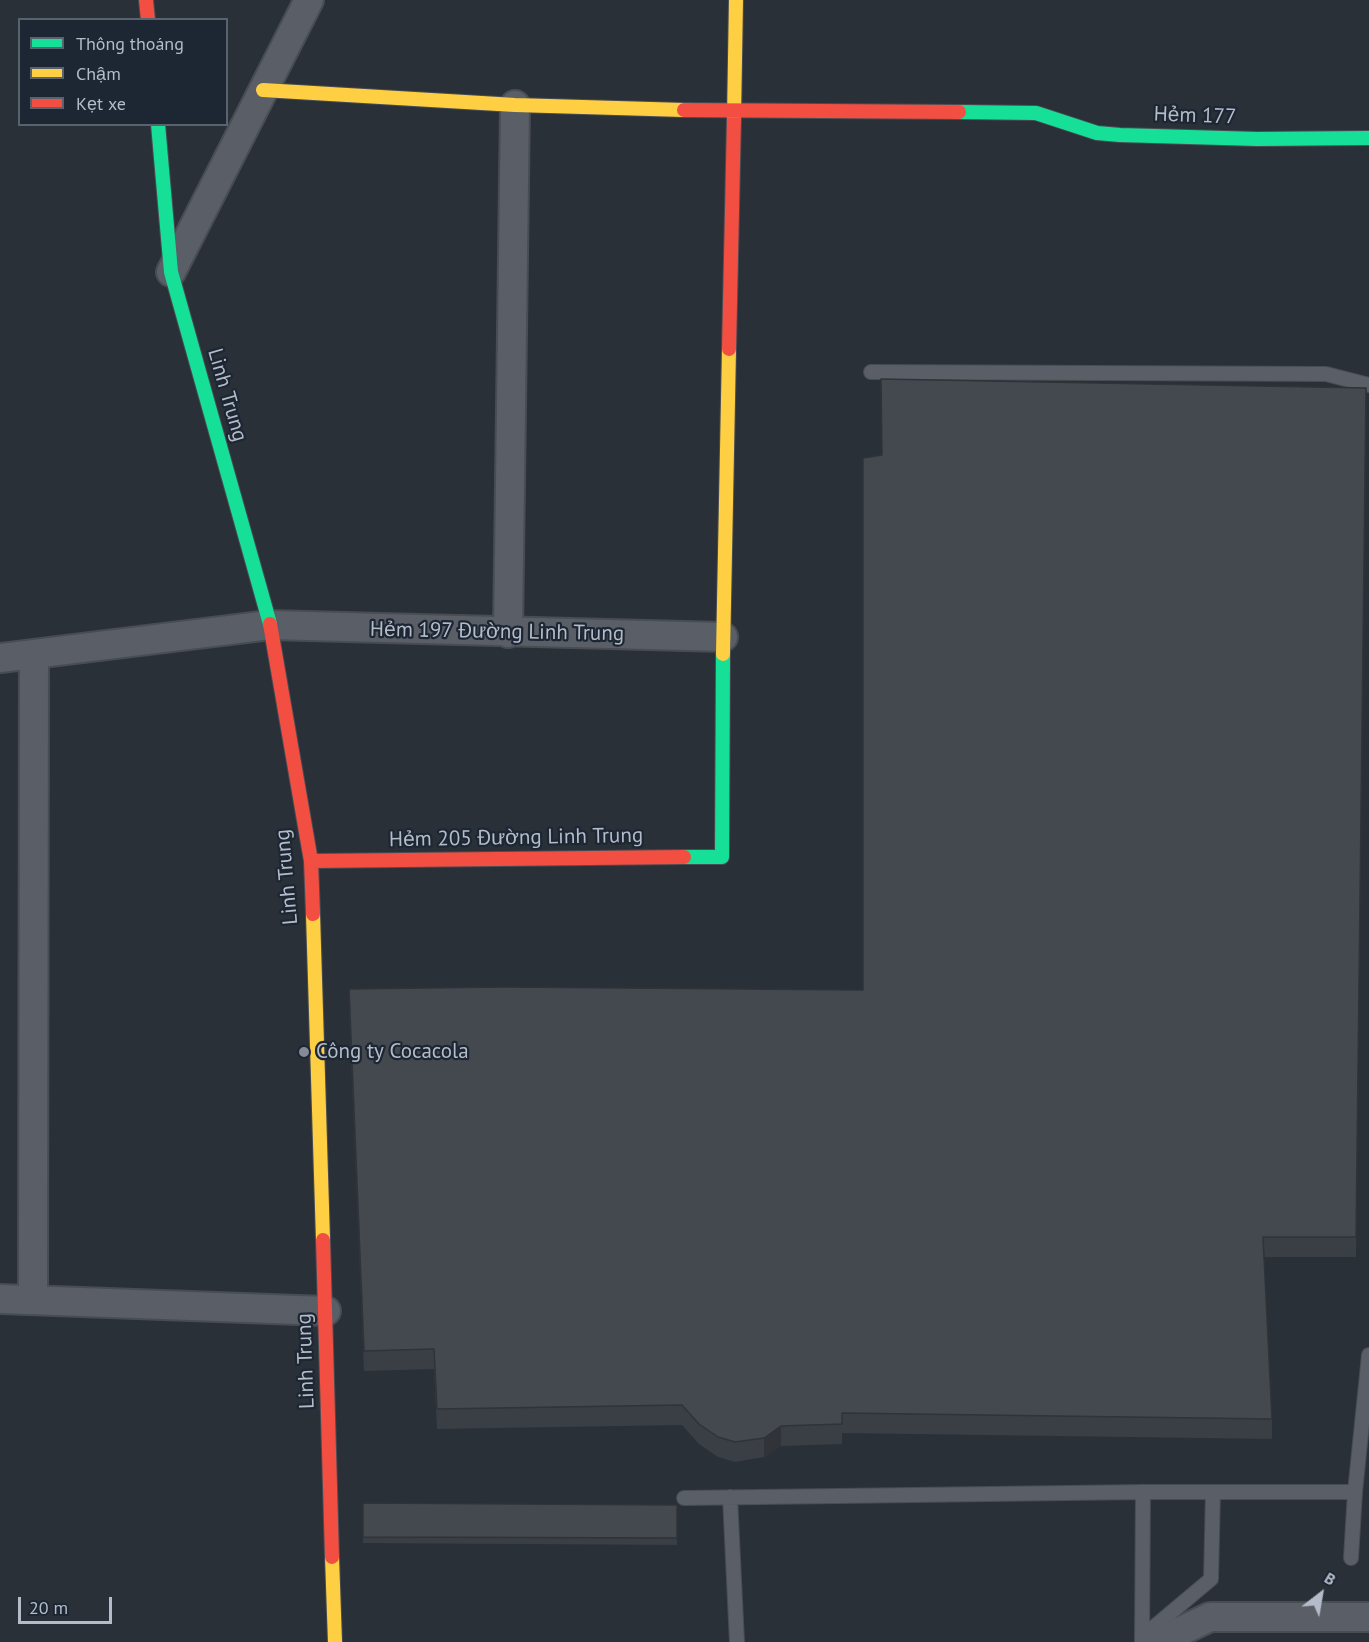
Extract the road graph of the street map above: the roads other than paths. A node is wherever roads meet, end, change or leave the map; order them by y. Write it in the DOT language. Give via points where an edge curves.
graph roads {
  1 [pos="146,0"];
  2 [pos="309,0"];
  3 [pos="736,0"];
  4 [pos="148,18"];
  5 [pos="263,90"];
  6 [pos="515,105"];
  7 [pos="733,111"];
  8 [pos="158,126"];
  9 [pos="1369,138"];
  10 [pos="171,272"];
  11 [pos="872,372"];
  12 [pos="1369,385"];
  13 [pos="270,626"];
  14 [pos="508,633"];
  15 [pos="723,637"];
  16 [pos="34,654"];
  17 [pos="0,658"];
  18 [pos="311,861"];
  19 [pos="0,1299"];
  20 [pos="33,1300"];
  21 [pos="326,1311"];
  22 [pos="1369,1355"];
  23 [pos="1143,1492"];
  24 [pos="1214,1492"];
  25 [pos="1355,1492"];
  26 [pos="730,1497"];
  27 [pos="684,1498"];
  28 [pos="1351,1558"];
  29 [pos="1369,1617"];
  30 [pos="1147,1640"];
  31 [pos="335,1642"];
  32 [pos="737,1642"];
  1 -- 4 [label="street"];
  2 -- 5 [label="street"];
  3 -- 7 [label="street"];
  5 -- 6 [label="street, Hẻm 177"];
  5 -- 10 [label="street"];
  6 -- 7 [label="street, Hẻm 177"];
  6 -- 14 [label="street"];
  7 -- 9 [label="street, Hẻm 177" via="1024,113 1097,133 1120,135"];
  7 -- 15 [label="street"];
  8 -- 10 [label="street, Linh Trung"];
  10 -- 13 [label="street, Linh Trung"];
  11 -- 12 [label="lane" via="1326,374"];
  13 -- 14 [label="street, Hẻm 197 Đường Linh Trung"];
  13 -- 16 [label="street, Hẻm 197 Đường Linh Trung"];
  13 -- 18 [label="street, Linh Trung"];
  14 -- 15 [label="street, Hẻm 197 Đường Linh Trung"];
  15 -- 18 [label="street, Hẻm 205 Đường Linh Trung" via="722,857"];
  16 -- 17 [label="street, Hẻm 197 Đường Linh Trung"];
  16 -- 20 [label="street"];
  18 -- 21 [label="street, Linh Trung"];
  19 -- 20 [label="street"];
  20 -- 21 [label="street"];
  21 -- 31 [label="street, Linh Trung"];
  22 -- 25 [label="lane"];
  23 -- 24 [label="lane"];
  23 -- 26 [label="lane"];
  23 -- 30 [label="lane"];
  24 -- 25 [label="lane"];
  24 -- 30 [label="lane" via="1211,1580"];
  25 -- 28 [label="lane"];
  26 -- 27 [label="lane"];
  26 -- 32 [label="lane"];
  29 -- 30 [label="street" via="1210,1617"];
}
